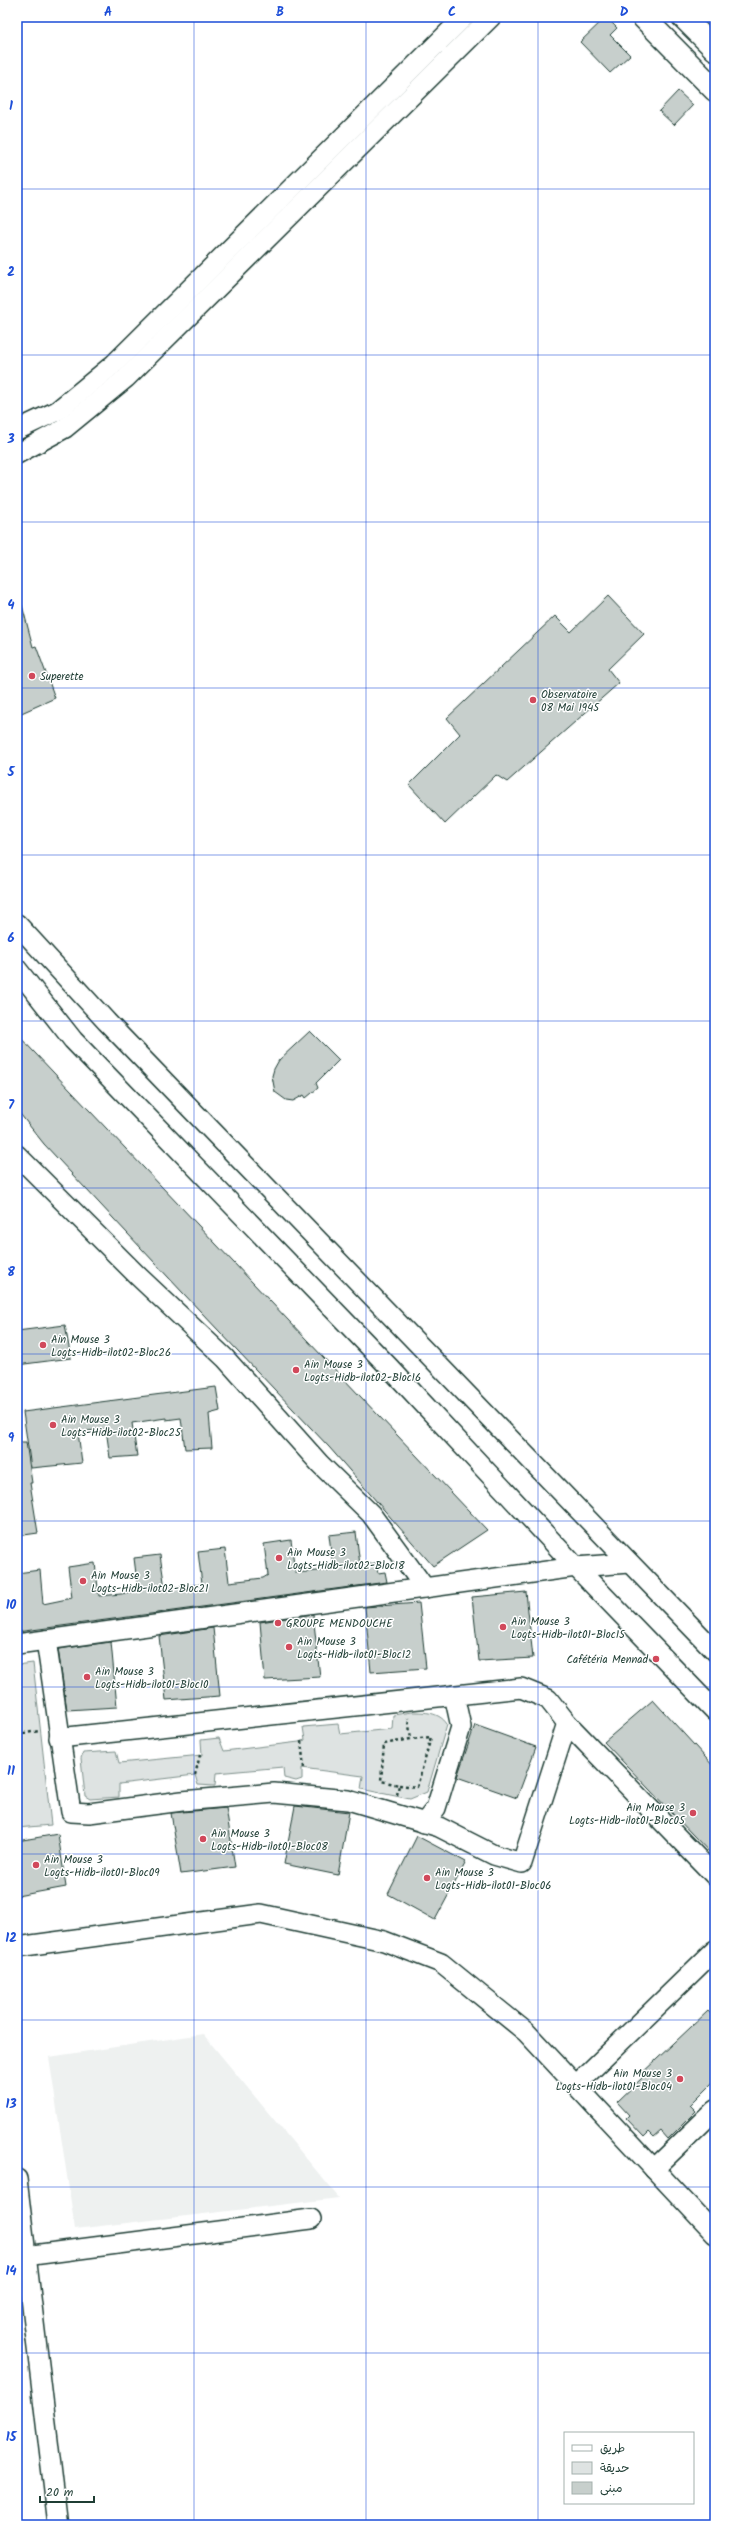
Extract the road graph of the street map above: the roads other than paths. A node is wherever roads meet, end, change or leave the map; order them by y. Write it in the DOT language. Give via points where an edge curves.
graph roads {
  1 [pos="464,17"];
  2 [pos="491,17"];
  3 [pos="643,17"];
  4 [pos="683,17"];
  5 [pos="715,49"];
  6 [pos="715,90"];
  7 [pos="17,430"];
  8 [pos="17,454"];
  9 [pos="17,924"];
  10 [pos="17,969"];
  11 [pos="17,1155"];
  12 [pos="629,1563"];
  13 [pos="576,1568"];
  14 [pos="424,1588"];
  15 [pos="46,1640"];
  16 [pos="17,1644"];
  17 [pos="715,1651"];
  18 [pos="454,1695"];
  19 [pos="715,1711"];
  20 [pos="566,1723"];
  21 [pos="59,1738"];
  22 [pos="424,1823"];
  23 [pos="715,1876"];
  24 [pos="17,1947"];
  25 [pos="715,1950"];
  26 [pos="576,2085"];
  27 [pos="715,2110"];
  28 [pos="654,2169"];
  29 [pos="17,2179"];
  30 [pos="311,2219"];
  31 [pos="715,2234"];
  32 [pos="25,2256"];
  33 [pos="22,2278"];
  34 [pos="58,2525"];
  1 -- 7 [label="street" via="114,364 57,411"];
  2 -- 8 [label="street" via="126,378 65,428"];
  3 -- 6 [label="main road"];
  4 -- 5 [label="main road"];
  9 -- 12 [label="street" via="106,1022"];
  10 -- 13 [label="street" via="73,1040 390,1368"];
  11 -- 14 [label="street" via="138,1276 225,1358 320,1464 371,1514"];
  12 -- 13 [label="street"];
  12 -- 17 [label="street"];
  13 -- 14 [label="street"];
  13 -- 19 [label="street"];
  14 -- 15 [label="street"];
  15 -- 16 [label="street"];
  15 -- 21 [label="street"];
  18 -- 20 [label="street" via="521,1688 548,1699"];
  18 -- 21 [label="street"];
  18 -- 22 [label="street" via="461,1727 436,1808"];
  20 -- 22 [label="street" via="522,1863 494,1855 439,1827"];
  20 -- 23 [label="street"];
  21 -- 22 [label="street" via="71,1812 89,1813 274,1793 348,1800"];
  24 -- 26 [label="street" via="261,1914 384,1941 441,1963 526,2032"];
  25 -- 26 [label="street"];
  26 -- 28 [label="street"];
  27 -- 28 [label="street"];
  28 -- 31 [label="street"];
  29 -- 32 [label="street"];
  30 -- 32 [label="street"];
  32 -- 33 [label="street"];
  33 -- 34 [label="street"];
}
